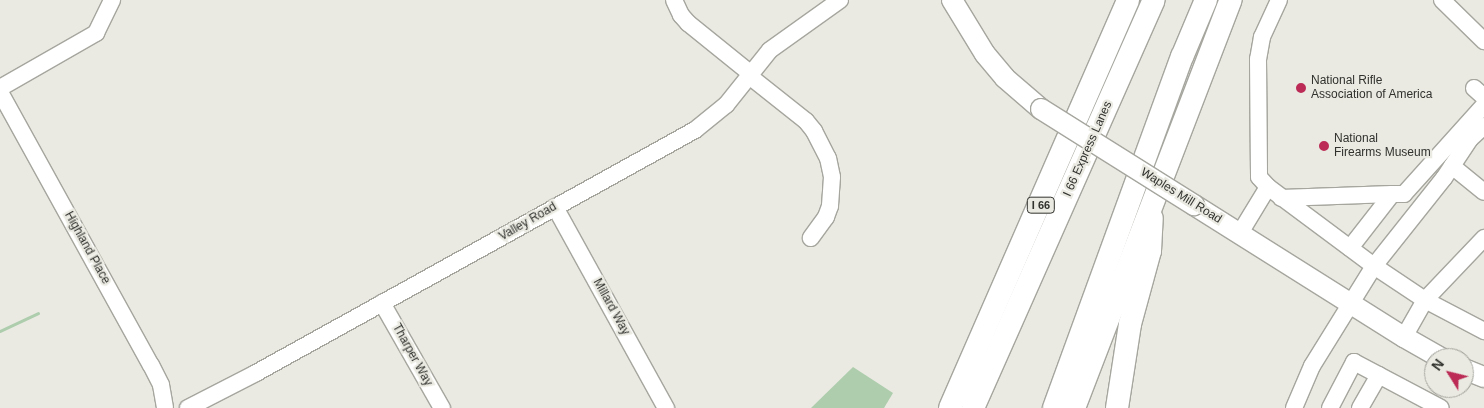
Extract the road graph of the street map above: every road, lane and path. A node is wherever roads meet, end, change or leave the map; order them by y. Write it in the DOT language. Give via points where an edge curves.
graph roads {
  1 [pos="112,0"];
  2 [pos="674,0"];
  3 [pos="840,0"];
  4 [pos="952,0"];
  5 [pos="1128,0"];
  6 [pos="1154,0"];
  7 [pos="1206,0"];
  8 [pos="1231,0"];
  9 [pos="1279,0"];
  10 [pos="1442,0"];
  11 [pos="1484,41"];
  12 [pos="749,74"];
  13 [pos="0,88"];
  14 [pos="0,92"];
  15 [pos="1484,105"];
  16 [pos="1484,126"];
  17 [pos="1452,166"];
  18 [pos="1268,187"];
  19 [pos="1484,192"];
  20 [pos="1392,194"];
  21 [pos="1281,198"];
  22 [pos="1152,200"];
  23 [pos="555,207"];
  24 [pos="1240,233"];
  25 [pos="811,238"];
  26 [pos="1484,238"];
  27 [pos="1350,248"];
  28 [pos="1374,266"];
  29 [pos="1031,275"];
  30 [pos="1425,300"];
  31 [pos="1351,302"];
  32 [pos="382,303"];
  33 [pos="1484,331"];
  34 [pos="1404,338"];
  35 [pos="1424,349"];
  36 [pos="1379,375"];
  37 [pos="165,408"];
  38 [pos="188,408"];
  39 [pos="442,408"];
  40 [pos="666,408"];
  41 [pos="950,408"];
  42 [pos="973,408"];
  43 [pos="987,408"];
  44 [pos="1054,408"];
  45 [pos="1074,408"];
  46 [pos="1117,408"];
  47 [pos="1294,408"];
  48 [pos="1330,408"];
  49 [pos="1360,408"];
  50 [pos="1441,408"];
  1 -- 13 [label="street" via="96,33"];
  2 -- 12 [label="street" via="688,23"];
  3 -- 12 [label="street, Valley Road" via="770,50"];
  4 -- 24 [label="main road, Waples Mill Road, bridge" via="995,66 1022,94"];
  5 -- 41 [label="highway, I 66"];
  6 -- 29 [label="highway, I 66 Express Lanes"];
  7 -- 44 [label="highway"];
  8 -- 22 [label="highway"];
  9 -- 18 [label="street" via="1262,37 1258,59 1259,178"];
  10 -- 11 [label="street"];
  12 -- 23 [label="street, Valley Road" via="726,104 695,130"];
  12 -- 25 [label="street" via="806,121 828,158 832,177 830,206"];
  14 -- 37 [label="street, Highland Place" via="151,365 161,385"];
  15 -- 20 [label="street" via="1404,194"];
  16 -- 17 [label="street" via="1470,139"];
  17 -- 19 [label="street"];
  17 -- 28 [label="street"];
  18 -- 21 [label="street"];
  18 -- 24 [label="street"];
  20 -- 21 [label="street"];
  20 -- 27 [label="street"];
  21 -- 27 [label="street"];
  22 -- 45 [label="highway"];
  22 -- 46 [label="highway" via="1150,251 1130,324"];
  23 -- 32 [label="street, Valley Road"];
  23 -- 40 [label="street, Millard Way"];
  24 -- 31 [label="main road, Waples Mill Road"];
  26 -- 30 [label="street"];
  27 -- 28 [label="street"];
  28 -- 30 [label="street"];
  28 -- 31 [label="street"];
  29 -- 42 [label="highway, I 66 Express Lanes"];
  29 -- 43 [label="highway" via="1013,345"];
  30 -- 33 [label="street"];
  30 -- 34 [label="street"];
  31 -- 34 [label="main road, Waples Mill Road"];
  31 -- 47 [label="street" via="1312,366"];
  32 -- 38 [label="street, Valley Road"];
  32 -- 39 [label="street, Tharper Way"];
  34 -- 35 [label="main road, Waples Mill Road"];
  36 -- 48 [label="street" via="1354,362"];
  36 -- 49 [label="street"];
  36 -- 50 [label="street"];
}
